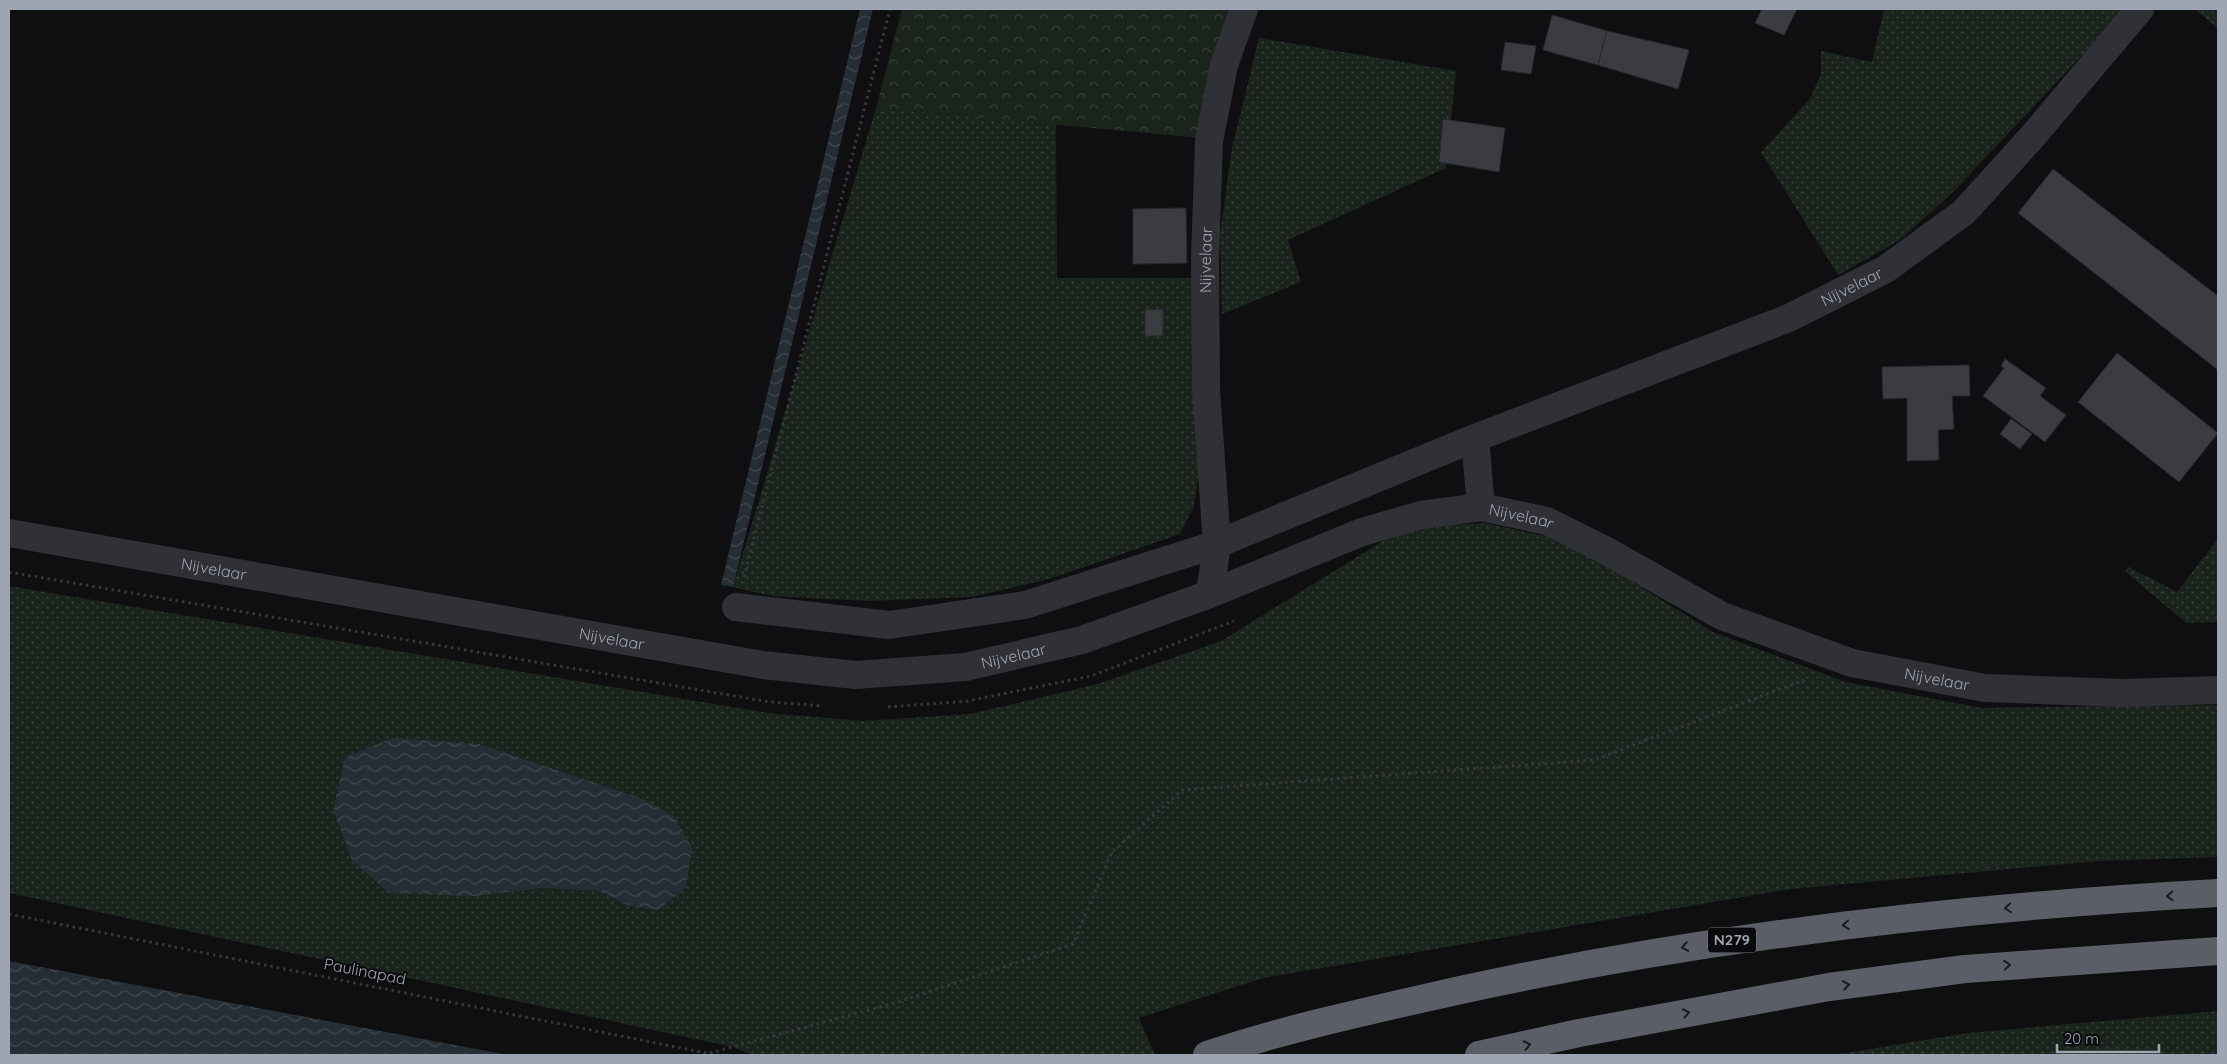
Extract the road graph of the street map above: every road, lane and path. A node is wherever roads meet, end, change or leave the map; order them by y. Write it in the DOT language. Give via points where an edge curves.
graph roads {
  1 [pos="890,9"];
  2 [pos="1244,9"];
  3 [pos="2140,9"];
  4 [pos="1475,438"];
  5 [pos="1481,507"];
  6 [pos="9,533"];
  7 [pos="1217,544"];
  8 [pos="1210,594"];
  9 [pos="736,607"];
  10 [pos="1805,680"];
  11 [pos="2218,690"];
  12 [pos="2218,893"];
  13 [pos="9,914"];
  14 [pos="2218,951"];
  15 [pos="710,1053"];
  16 [pos="716,1055"];
  17 [pos="1207,1055"];
  18 [pos="1479,1055"];
  1 -- 9 [label="path"];
  2 -- 7 [label="street, Nijvelaar" via="1224,65 1209,140 1205,259 1206,390"];
  3 -- 4 [label="street, Nijvelaar" via="1964,212 1886,269 1789,318"];
  4 -- 5 [label="street, Nijvelaar"];
  4 -- 7 [label="street, Nijvelaar"];
  5 -- 8 [label="street, Nijvelaar" via="1421,515 1362,532"];
  5 -- 11 [label="street, Nijvelaar" via="1547,521 1606,550 1722,616 1852,663 1985,688 2123,693"];
  6 -- 8 [label="street, Nijvelaar" via="764,665 855,675 965,667 1082,640"];
  7 -- 8 [label="street, Nijvelaar"];
  7 -- 9 [label="street, Nijvelaar" via="1025,605 889,625"];
  10 -- 15 [label="path" via="1594,760 1182,790 1112,852 1073,944 895,1002"];
  12 -- 17 [label="highway, N279, one-way" via="1966,912 1708,943 1558,969 1337,1018"];
  13 -- 15 [label="path, Paulinapad"];
  18 -- 14 [label="highway, one-way" via="1579,1033 1829,987 1964,969"];
  15 -- 16 [label="path, Paulinapad"];
}
